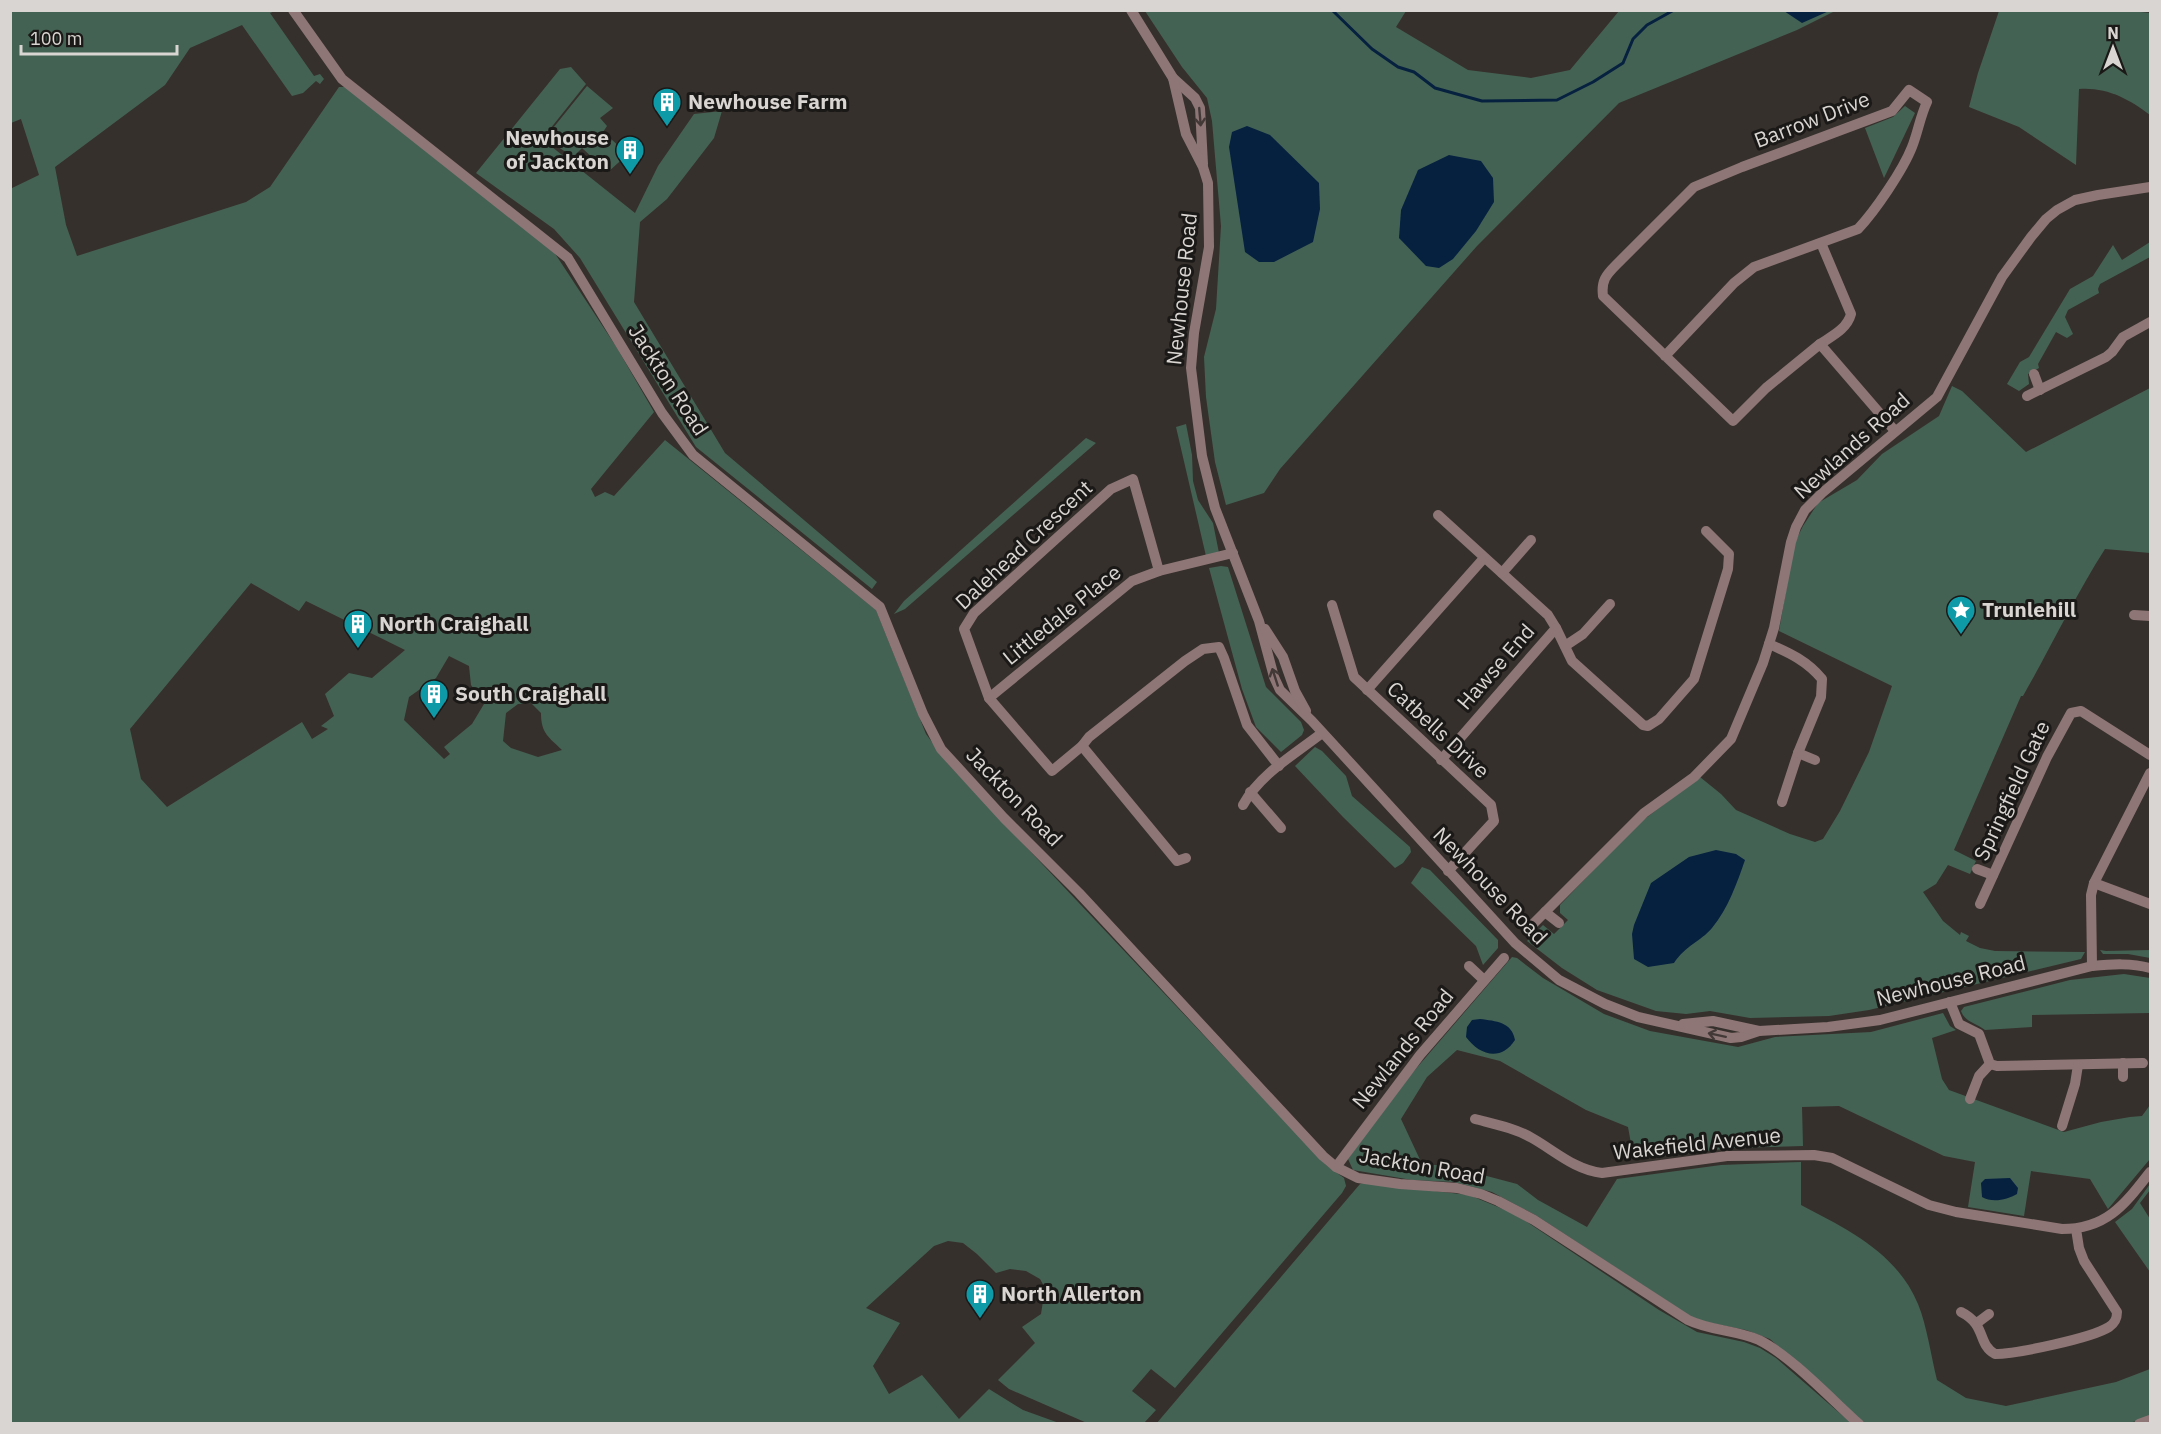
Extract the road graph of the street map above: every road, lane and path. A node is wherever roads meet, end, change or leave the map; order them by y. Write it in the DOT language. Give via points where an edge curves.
graph roads {
  1 [pos="293,10"];
  2 [pos="1131,10"];
  3 [pos="1173,78"];
  4 [pos="1203,167"];
  5 [pos="2151,187"];
  6 [pos="1821,243"];
  7 [pos="2151,322"];
  8 [pos="1820,344"];
  9 [pos="1665,356"];
  10 [pos="2034,374"];
  11 [pos="2040,390"];
  12 [pos="2027,396"];
  13 [pos="1894,431"];
  14 [pos="1438,515"];
  15 [pos="1706,531"];
  16 [pos="1531,540"];
  17 [pos="1233,553"];
  18 [pos="1484,558"];
  19 [pos="1159,571"];
  20 [pos="1502,573"];
  21 [pos="1610,604"];
  22 [pos="1332,605"];
  23 [pos="2134,615"];
  24 [pos="2151,616"];
  25 [pos="1259,621"];
  26 [pos="1556,628"];
  27 [pos="1769,644"];
  28 [pos="1565,646"];
  29 [pos="1367,690"];
  30 [pos="989,698"];
  31 [pos="1312,721"];
  32 [pos="1322,733"];
  33 [pos="1082,746"];
  34 [pos="1798,753"];
  35 [pos="2151,754"];
  36 [pos="1441,760"];
  37 [pos="1815,760"];
  38 [pos="1279,766"];
  39 [pos="2151,773"];
  40 [pos="1250,792"];
  41 [pos="1782,802"];
  42 [pos="1243,805"];
  43 [pos="1281,828"];
  44 [pos="1186,858"];
  45 [pos="1977,868"];
  46 [pos="1448,871"];
  47 [pos="1993,875"];
  48 [pos="2094,883"];
  49 [pos="1980,904"];
  50 [pos="2151,904"];
  51 [pos="1545,912"];
  52 [pos="1559,923"];
  53 [pos="1529,928"];
  54 [pos="1504,958"];
  55 [pos="1469,966"];
  56 [pos="2092,966"];
  57 [pos="2151,968"];
  58 [pos="1484,980"];
  59 [pos="1950,1002"];
  60 [pos="2123,1063"];
  61 [pos="2143,1063"];
  62 [pos="1990,1064"];
  63 [pos="2078,1065"];
  64 [pos="2123,1077"];
  65 [pos="1970,1099"];
  66 [pos="1475,1119"];
  67 [pos="2062,1126"];
  68 [pos="1336,1167"];
  69 [pos="2151,1172"];
  70 [pos="2076,1229"];
  71 [pos="1961,1312"];
  72 [pos="1989,1314"];
  73 [pos="1977,1323"];
  74 [pos="2151,1420"];
  75 [pos="1859,1424"];
  76 [pos="2139,1424"];
  1 -- 68 [label="street, Jackton Road" via="342,79 568,258 662,413 693,455 880,607 941,749"];
  2 -- 3 [label="street, Newhouse Road"];
  3 -- 4 [label="street, Newhouse Road" via="1186,134"];
  3 -- 4 [label="street, Newhouse Road, one-way" via="1200,108"];
  4 -- 17 [label="street, Newhouse Road" via="1208,183 1209,247 1191,368 1208,483"];
  5 -- 13 [label="street, Newlands Road" via="2075,201 2046,219 2002,277 1937,397"];
  6 -- 8 [label="street" via="1851,314 1843,328"];
  6 -- 9 [label="street, Barrow Drive" via="1754,267"];
  6 -- 9 [label="street, Barrow Drive" via="1858,229 1911,150 1927,102 1909,90 1892,111 1694,188 1605,277 1603,296"];
  7 -- 11 [label="street" via="2123,337 2106,357"];
  8 -- 9 [label="street, Barrow Drive" via="1733,421"];
  8 -- 13 [label="street"];
  10 -- 11 [label="street"];
  11 -- 12 [label="street"];
  13 -- 27 [label="street, Newlands Road" via="1805,510 1791,542"];
  14 -- 18 [label="street"];
  15 -- 28 [label="street" via="1729,554 1728,569 1694,679 1659,719 1643,725 1572,661"];
  16 -- 20 [label="street"];
  17 -- 19 [label="street, Littledale Place"];
  17 -- 25 [label="street, Newhouse Road"];
  18 -- 20 [label="street"];
  18 -- 29 [label="street"];
  19 -- 30 [label="street, Littledale Place" via="1132,581"];
  19 -- 30 [label="street, Dalehead Crescent" via="1133,479 1110,489 974,613 964,629"];
  20 -- 26 [label="street" via="1548,615"];
  21 -- 28 [label="street" via="1583,634"];
  22 -- 29 [label="street, Catbells Drive" via="1354,677"];
  23 -- 24 [label="street"];
  25 -- 31 [label="street, Newhouse Road" via="1283,657 1295,691"];
  31 -- 25 [label="street, Newhouse Road, one-way" via="1276,684"];
  26 -- 28 [label="street"];
  26 -- 36 [label="street, Hawse End"];
  27 -- 34 [label="street" via="1793,654 1822,679 1821,697"];
  27 -- 51 [label="street, Newlands Road" via="1731,740 1694,777 1644,813"];
  29 -- 36 [label="street, Catbells Drive"];
  30 -- 33 [label="street, Dalehead Crescent" via="1052,771"];
  31 -- 32 [label="street, Newhouse Road"];
  32 -- 38 [label="street"];
  32 -- 46 [label="street, Newhouse Road"];
  33 -- 38 [label="street, Dalehead Crescent" via="1185,661 1203,648 1219,647 1247,725"];
  33 -- 44 [label="street" via="1177,861"];
  34 -- 37 [label="street"];
  34 -- 41 [label="street"];
  35 -- 47 [label="street, Springfield Gate" via="2081,711 2071,713"];
  36 -- 46 [label="street, Catbells Drive" via="1491,805 1494,815 1494,821"];
  38 -- 40 [label="street"];
  39 -- 48 [label="street"];
  40 -- 42 [label="street"];
  40 -- 43 [label="street"];
  45 -- 47 [label="street"];
  46 -- 59 [label="street, Newhouse Road" via="1515,943 1558,980 1638,1017 1731,1038 1759,1031 1880,1020"];
  47 -- 49 [label="street, Springfield Gate"];
  48 -- 50 [label="street"];
  48 -- 56 [label="street"];
  51 -- 52 [label="street"];
  51 -- 53 [label="street, Newlands Road"];
  54 -- 58 [label="street, Newlands Road"];
  55 -- 58 [label="street"];
  56 -- 57 [label="street, Newhouse Road" via="2114,963"];
  56 -- 59 [label="street, Newhouse Road"];
  58 -- 68 [label="street, Newlands Road" via="1420,1055"];
  59 -- 62 [label="street" via="1959,1024 1979,1034"];
  60 -- 61 [label="street"];
  60 -- 63 [label="street"];
  60 -- 64 [label="street"];
  62 -- 63 [label="street"];
  62 -- 65 [label="street" via="1979,1076"];
  63 -- 67 [label="street"];
  66 -- 70 [label="street, Wakefield Avenue" via="1531,1137 1589,1172 1727,1156 1814,1155 1832,1158 1929,1205"];
  68 -- 75 [label="street, Jackton Road" via="1358,1178 1457,1188 1516,1209 1688,1320 1702,1327 1745,1335 1780,1353"];
  69 -- 70 [label="street, Wakefield Avenue" via="2107,1219"];
  70 -- 73 [label="street" via="2084,1261 2117,1312 2115,1322 2089,1336 2001,1354 1986,1347"];
  71 -- 73 [label="street"];
  72 -- 73 [label="street"];
  74 -- 76 [label="street"];
}
